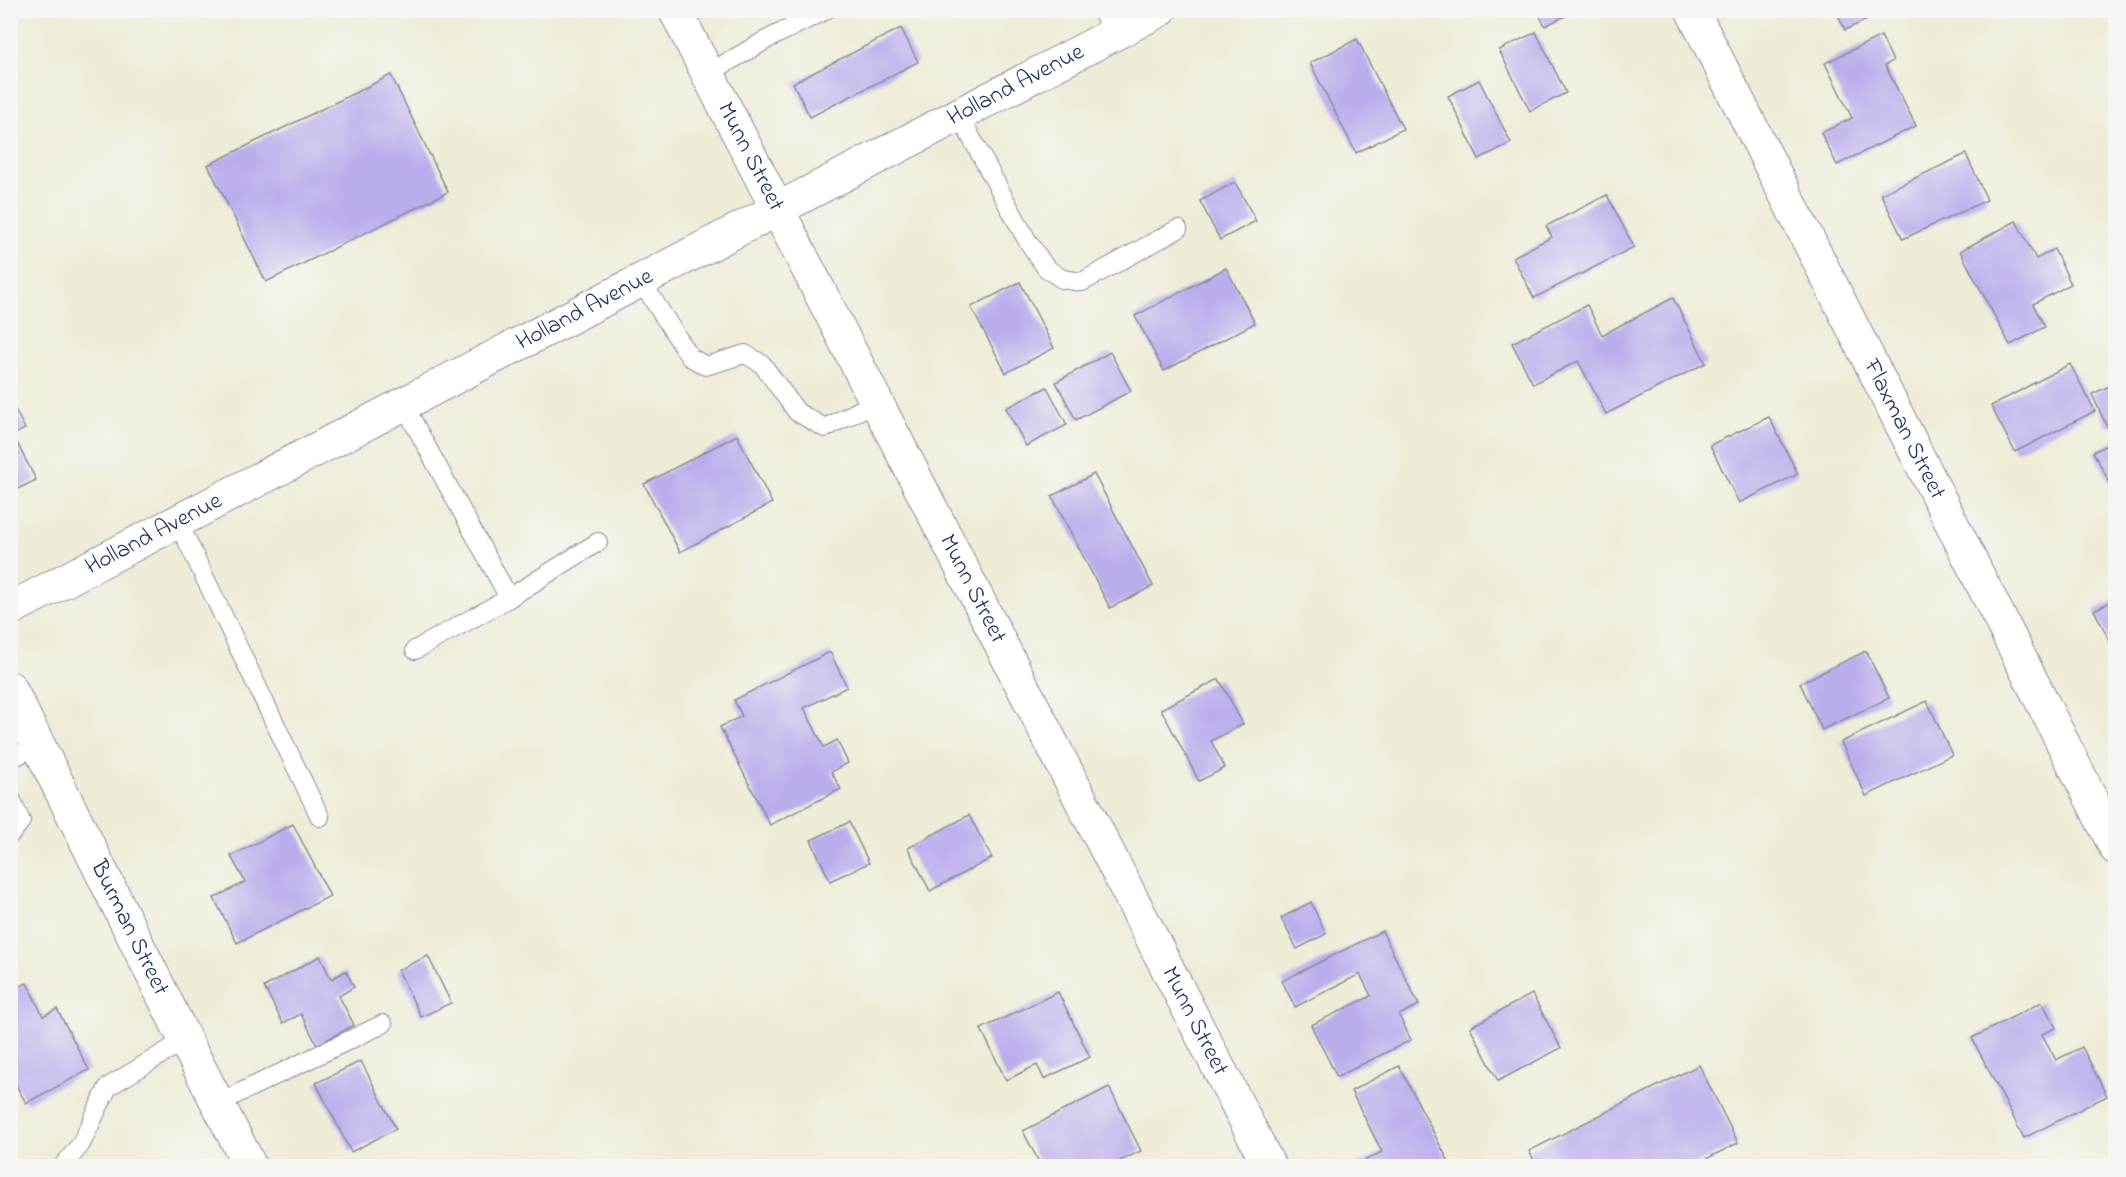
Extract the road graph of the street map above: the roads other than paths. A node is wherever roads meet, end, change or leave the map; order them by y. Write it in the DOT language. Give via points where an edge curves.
graph roads {
  1 [pos="675,10"];
  2 [pos="826,10"];
  3 [pos="1160,10"];
  4 [pos="1692,10"];
  5 [pos="1108,22"];
  6 [pos="707,74"];
  7 [pos="959,116"];
  8 [pos="777,210"];
  9 [pos="1178,229"];
  10 [pos="641,281"];
  11 [pos="876,402"];
  12 [pos="404,405"];
  13 [pos="178,522"];
  14 [pos="598,542"];
  15 [pos="509,598"];
  16 [pos="10,609"];
  17 [pos="415,650"];
  18 [pos="10,688"];
  19 [pos="25,752"];
  20 [pos="10,796"];
  21 [pos="320,817"];
  22 [pos="10,835"];
  23 [pos="2115,848"];
  24 [pos="383,1024"];
  25 [pos="185,1040"];
  26 [pos="218,1103"];
  27 [pos="63,1167"];
  28 [pos="250,1167"];
  29 [pos="1269,1167"];
  1 -- 6 [label="street, Munn Street"];
  2 -- 6 [label="lane"];
  3 -- 5 [label="street, Holland Avenue"];
  4 -- 23 [label="street, Flaxman Street"];
  5 -- 7 [label="street, Holland Avenue"];
  6 -- 8 [label="street, Munn Street"];
  7 -- 8 [label="street, Holland Avenue"];
  7 -- 9 [label="lane" via="1027,240 1046,268 1062,279 1082,282"];
  8 -- 10 [label="street, Holland Avenue"];
  8 -- 11 [label="street, Munn Street"];
  10 -- 11 [label="lane" via="690,357 706,366 746,354 762,364 796,412 825,428"];
  10 -- 12 [label="street, Holland Avenue"];
  11 -- 29 [label="street, Munn Street"];
  12 -- 13 [label="street, Holland Avenue"];
  12 -- 15 [label="lane"];
  13 -- 16 [label="street, Holland Avenue"];
  13 -- 21 [label="lane"];
  14 -- 15 [label="lane"];
  15 -- 17 [label="lane"];
  18 -- 19 [label="street, Burman Street"];
  19 -- 25 [label="street, Burman Street"];
  20 -- 22 [label="lane" via="21,820"];
  24 -- 26 [label="lane"];
  25 -- 26 [label="street, Burman Street"];
  25 -- 27 [label="lane" via="108,1087 81,1144"];
  26 -- 28 [label="street, Burman Street"];
}
